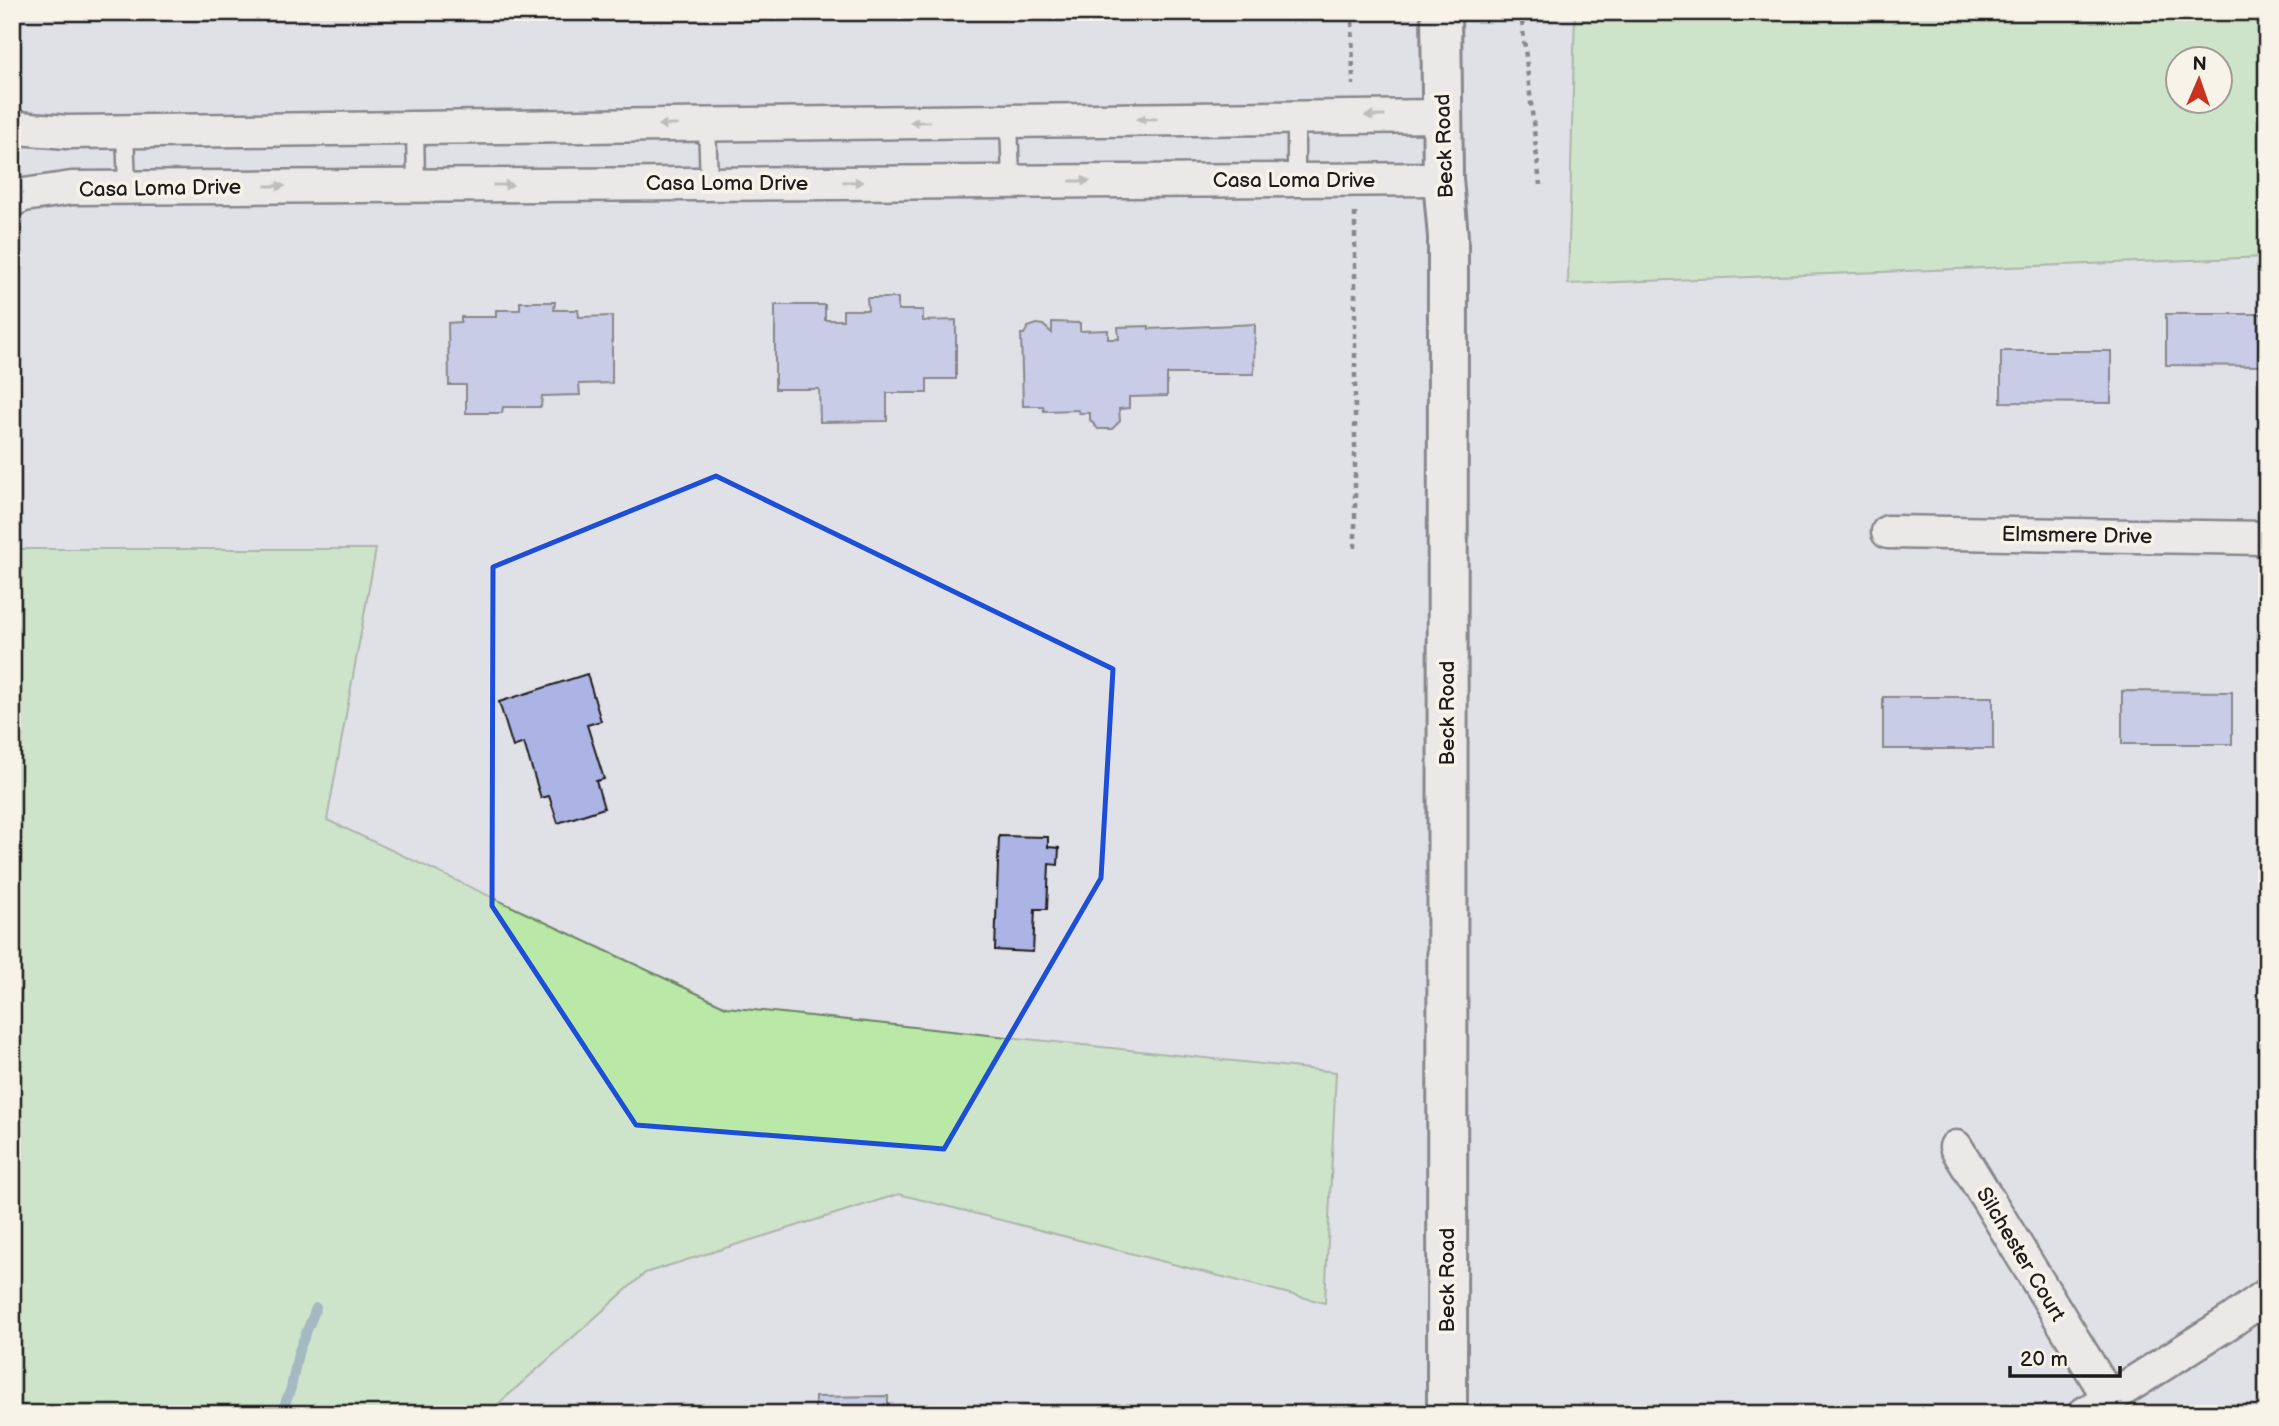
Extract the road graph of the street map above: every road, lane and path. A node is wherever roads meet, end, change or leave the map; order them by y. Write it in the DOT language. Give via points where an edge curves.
graph roads {
  1 [pos="1352,12"];
  2 [pos="1441,12"];
  3 [pos="1521,12"];
  4 [pos="1354,116"];
  5 [pos="1443,116"];
  6 [pos="1296,117"];
  7 [pos="1009,121"];
  8 [pos="707,124"];
  9 [pos="12,125"];
  10 [pos="415,127"];
  11 [pos="125,131"];
  12 [pos="1443,178"];
  13 [pos="1354,179"];
  14 [pos="1296,180"];
  15 [pos="1012,181"];
  16 [pos="709,183"];
  17 [pos="416,185"];
  18 [pos="1540,185"];
  19 [pos="127,187"];
  20 [pos="12,200"];
  21 [pos="1888,532"];
  22 [pos="2267,538"];
  23 [pos="1355,548"];
  24 [pos="1956,1147"];
  25 [pos="2267,1295"];
  26 [pos="2096,1406"];
  27 [pos="1447,1414"];
  1 -- 4 [label="path"];
  2 -- 5 [label="main road, Beck Road"];
  3 -- 18 [label="path"];
  5 -- 4 [label="street, one-way"];
  4 -- 6 [label="street"];
  5 -- 12 [label="main road, Beck Road"];
  6 -- 7 [label="street, one-way"];
  6 -- 14 [label="lane"];
  7 -- 8 [label="street, one-way"];
  7 -- 15 [label="lane"];
  8 -- 10 [label="street, one-way"];
  8 -- 16 [label="lane"];
  9 -- 11 [label="street" via="67,132"];
  10 -- 11 [label="street"];
  10 -- 17 [label="lane"];
  11 -- 19 [label="lane"];
  12 -- 13 [label="street, Casa Loma Drive"];
  12 -- 27 [label="main road, Beck Road" via="1448,237"];
  13 -- 14 [label="street, Casa Loma Drive"];
  13 -- 23 [label="path"];
  15 -- 14 [label="street, Casa Loma Drive, one-way"];
  16 -- 15 [label="street, Casa Loma Drive, one-way"];
  17 -- 16 [label="street, Casa Loma Drive, one-way"];
  19 -- 17 [label="street, Casa Loma Drive, one-way"];
  19 -- 20 [label="street, Casa Loma Drive" via="72,188"];
  21 -- 22 [label="street, Elmsmere Drive"];
  24 -- 26 [label="street, Silchester Court"];
  25 -- 26 [label="street"];
}
